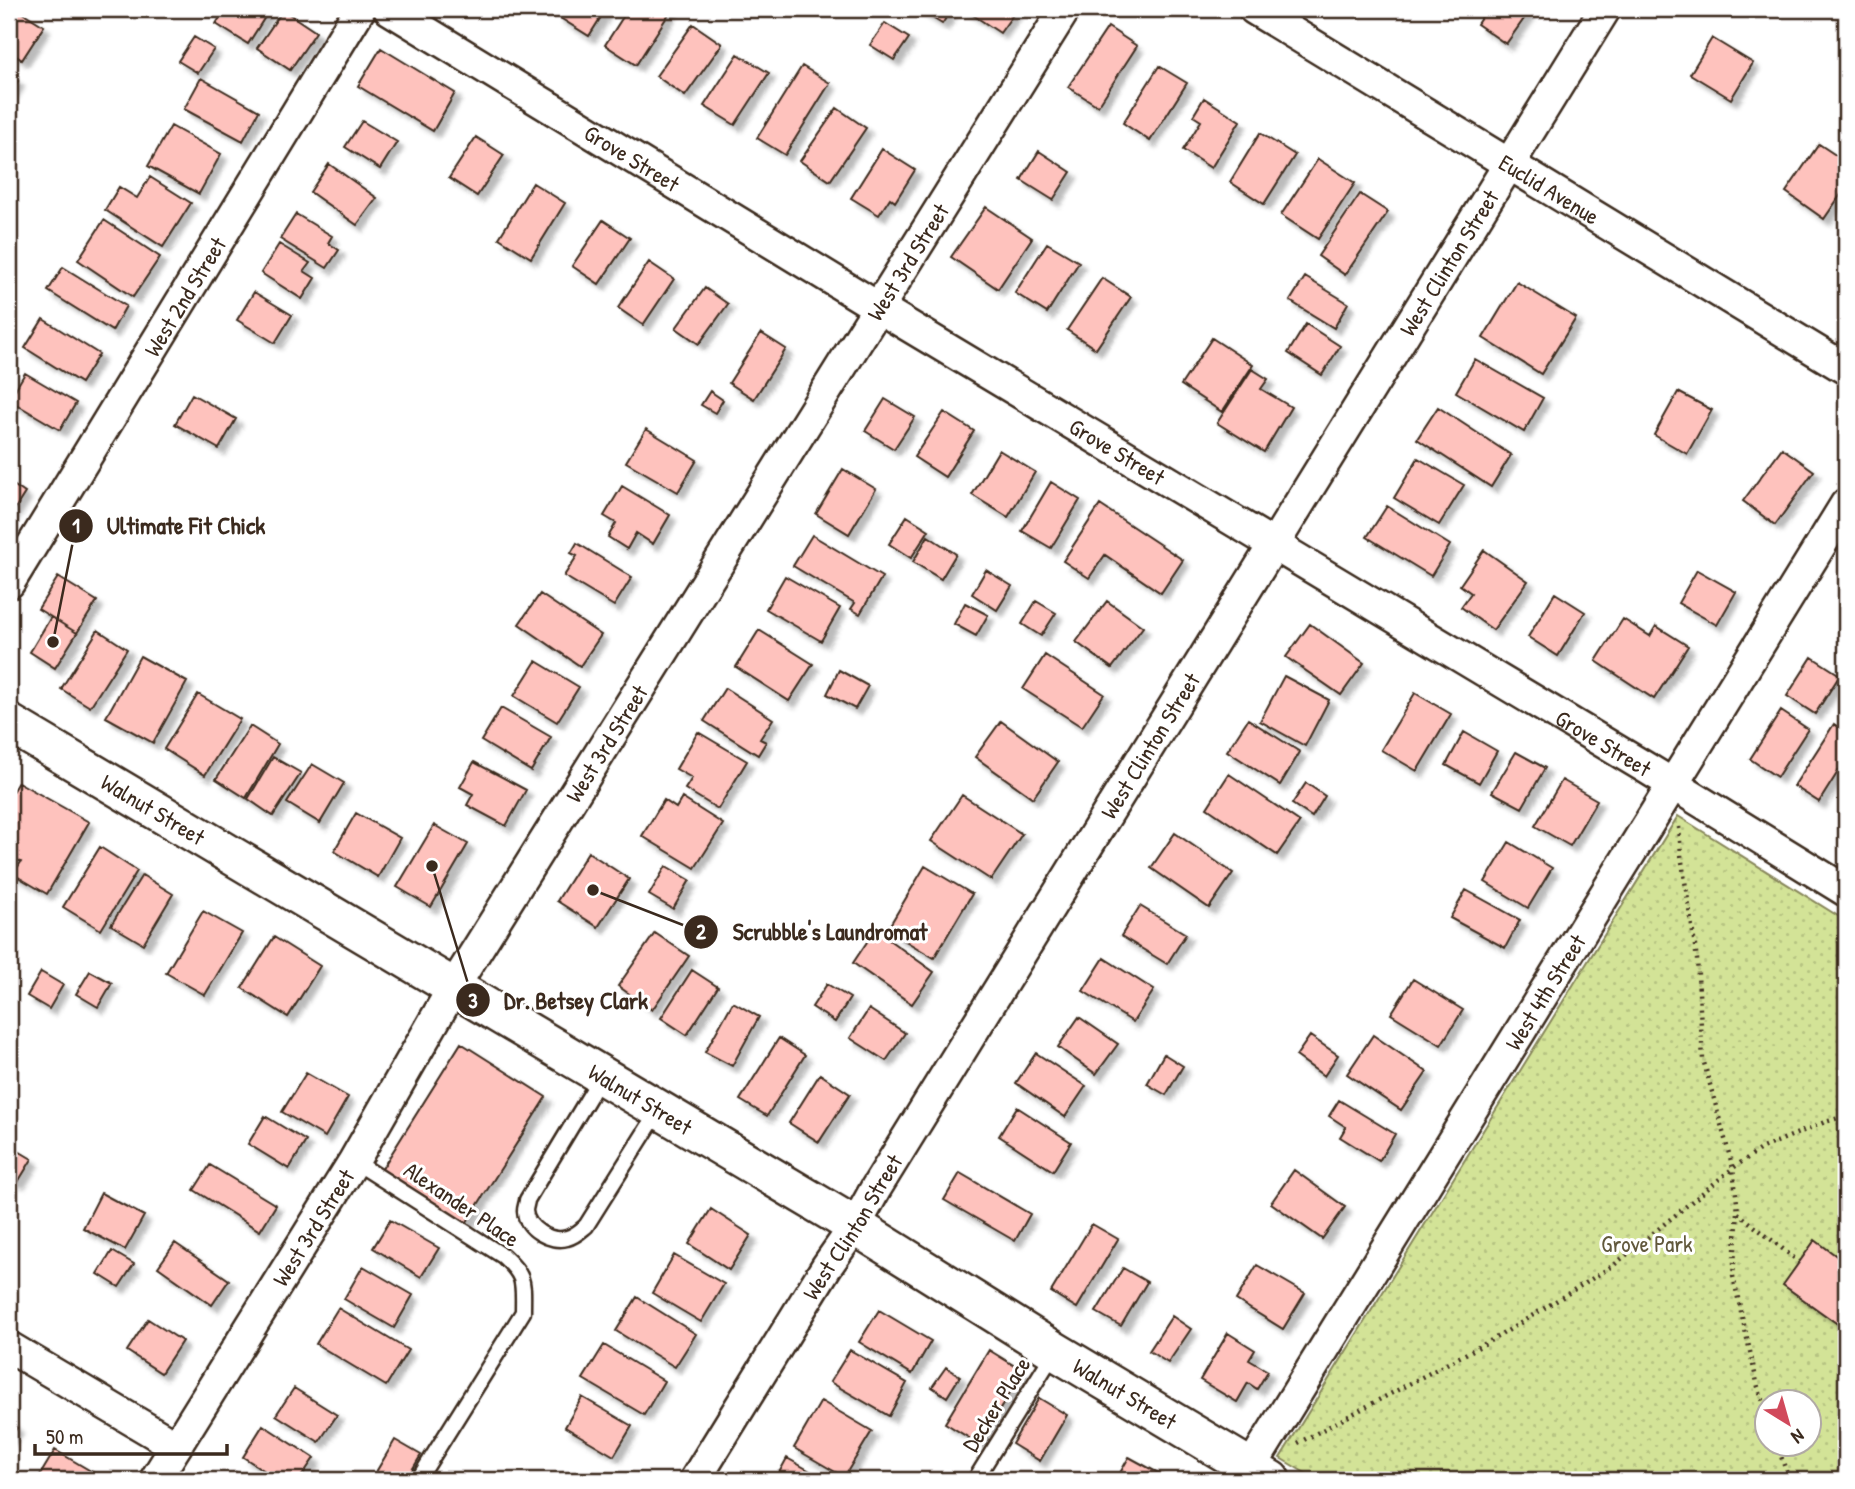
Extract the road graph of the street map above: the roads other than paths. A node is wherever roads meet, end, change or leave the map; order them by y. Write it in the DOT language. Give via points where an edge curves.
graph roads {
  1 [pos="360,9"];
  2 [pos="389,9"];
  3 [pos="1065,9"];
  4 [pos="1254,9"];
  5 [pos="1605,9"];
  6 [pos="1508,164"];
  7 [pos="879,308"];
  8 [pos="1846,369"];
  9 [pos="1846,504"];
  10 [pos="1273,544"];
  11 [pos="9,583"];
  12 [pos="9,723"];
  13 [pos="1673,784"];
  14 [pos="1846,891"];
  15 [pos="453,988"];
  16 [pos="602,1076"];
  17 [pos="659,1110"];
  18 [pos="354,1161"];
  19 [pos="855,1226"];
  20 [pos="9,1347"];
  21 [pos="1055,1351"];
  22 [pos="176,1446"];
  23 [pos="1255,1476"];
  24 [pos="155,1480"];
  25 [pos="418,1480"];
  26 [pos="695,1480"];
  27 [pos="975,1480"];
  1 -- 11 [label="street, West 2nd Street"];
  2 -- 7 [label="street, Grove Street"];
  3 -- 7 [label="street, West 3rd Street"];
  4 -- 6 [label="street, Euclid Avenue"];
  5 -- 6 [label="street, West Clinton Street"];
  6 -- 8 [label="street, Euclid Avenue"];
  6 -- 10 [label="street, West Clinton Street"];
  7 -- 10 [label="street, Grove Street"];
  7 -- 15 [label="street, West 3rd Street"];
  9 -- 13 [label="street, West 4th Street"];
  10 -- 13 [label="street, Grove Street"];
  10 -- 19 [label="street, West Clinton Street"];
  12 -- 15 [label="street, Walnut Street"];
  13 -- 14 [label="street, Grove Street"];
  13 -- 23 [label="street, West 4th Street"];
  15 -- 16 [label="street, Walnut Street"];
  15 -- 18 [label="street, West 3rd Street"];
  16 -- 17 [label="street, Walnut Street"];
  16 -- 17 [label="lane" via="527,1200 525,1212 537,1231 554,1239 578,1234"];
  17 -- 19 [label="street, Walnut Street"];
  18 -- 22 [label="street, West 3rd Street"];
  18 -- 25 [label="lane, Alexander Place" via="503,1256 518,1270 523,1285 523,1312"];
  19 -- 21 [label="street, Walnut Street"];
  19 -- 26 [label="street, West Clinton Street"];
  20 -- 22 [label="street"];
  21 -- 23 [label="street, Walnut Street"];
  21 -- 27 [label="lane, Decker Place"];
  22 -- 24 [label="street, West 3rd Street"];
}
